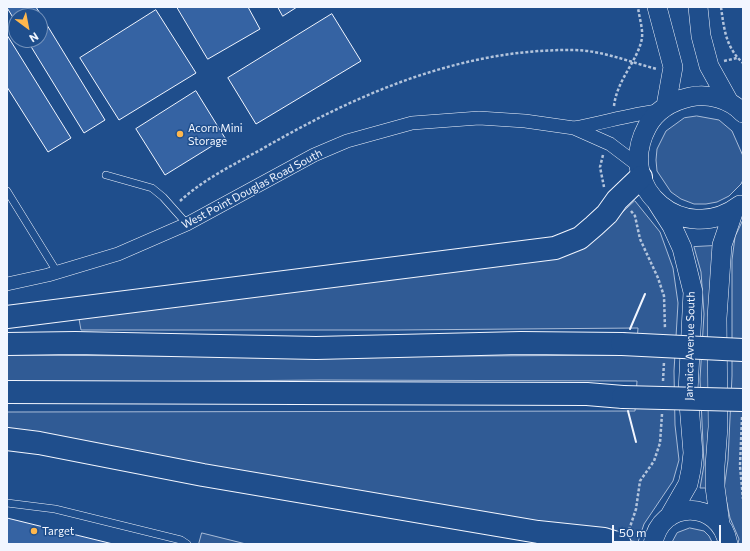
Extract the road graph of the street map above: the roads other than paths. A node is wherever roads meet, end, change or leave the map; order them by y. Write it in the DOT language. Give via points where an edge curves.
graph roads {
  1 [pos="657,7"];
  2 [pos="698,7"];
  3 [pos="739,108"];
  4 [pos="663,109"];
  5 [pos="574,128"];
  6 [pos="640,172"];
  7 [pos="106,175"];
  8 [pos="7,191"];
  9 [pos="656,201"];
  10 [pos="738,206"];
  11 [pos="187,224"];
  12 [pos="58,272"];
  13 [pos="7,284"];
  14 [pos="7,317"];
  15 [pos="7,344"];
  16 [pos="743,350"];
  17 [pos="7,392"];
  18 [pos="743,406"];
  19 [pos="7,439"];
  20 [pos="7,502"];
  21 [pos="669,517"];
  22 [pos="720,524"];
  23 [pos="538,532"];
  24 [pos="624,538"];
  25 [pos="187,544"];
  26 [pos="569,544"];
  27 [pos="653,544"];
  28 [pos="728,544"];
  1 -- 4 [label="main road" via="673,67"];
  2 -- 3 [label="main road" via="701,36 709,66"];
  3 -- 4 [label="main road" via="713,97 697,96 681,99"];
  4 -- 5 [label="street, West Point Douglas Road South"];
  4 -- 6 [label="main road" via="649,122 642,136 639,151"];
  5 -- 6 [label="street, West Point Douglas Road South" via="610,144"];
  5 -- 11 [label="street, West Point Douglas Road South" via="479,118 412,124 379,131 314,155"];
  6 -- 9 [label="main road, Jamaica Avenue South" via="647,190"];
  6 -- 14 [label="highway" via="607,214 580,238 555,248"];
  7 -- 11 [label="lane" via="152,188"];
  8 -- 12 [label="lane"];
  9 -- 10 [label="main road" via="679,216 693,219 714,218"];
  9 -- 21 [label="main road, Jamaica Avenue South" via="682,248 693,292 688,392 692,470 688,484"];
  10 -- 22 [label="main road" via="722,244 717,318 718,427 715,473"];
  11 -- 12 [label="street, West Point Douglas Road South" via="118,254"];
  12 -- 13 [label="street, West Point Douglas Road South"];
  15 -- 16 [label="highway, bridge" via="316,348 622,344"];
  17 -- 18 [label="highway, bridge" via="587,394"];
  19 -- 23 [label="highway"];
  20 -- 25 [label="lane" via="55,509 181,540"];
  21 -- 22 [label="main road" via="684,511 702,512 712,516"];
  21 -- 27 [label="main road, Jamaica Avenue South" via="660,525"];
  22 -- 28 [label="main road"];
  23 -- 24 [label="highway" via="604,539"];
  23 -- 26 [label="highway"];
}
